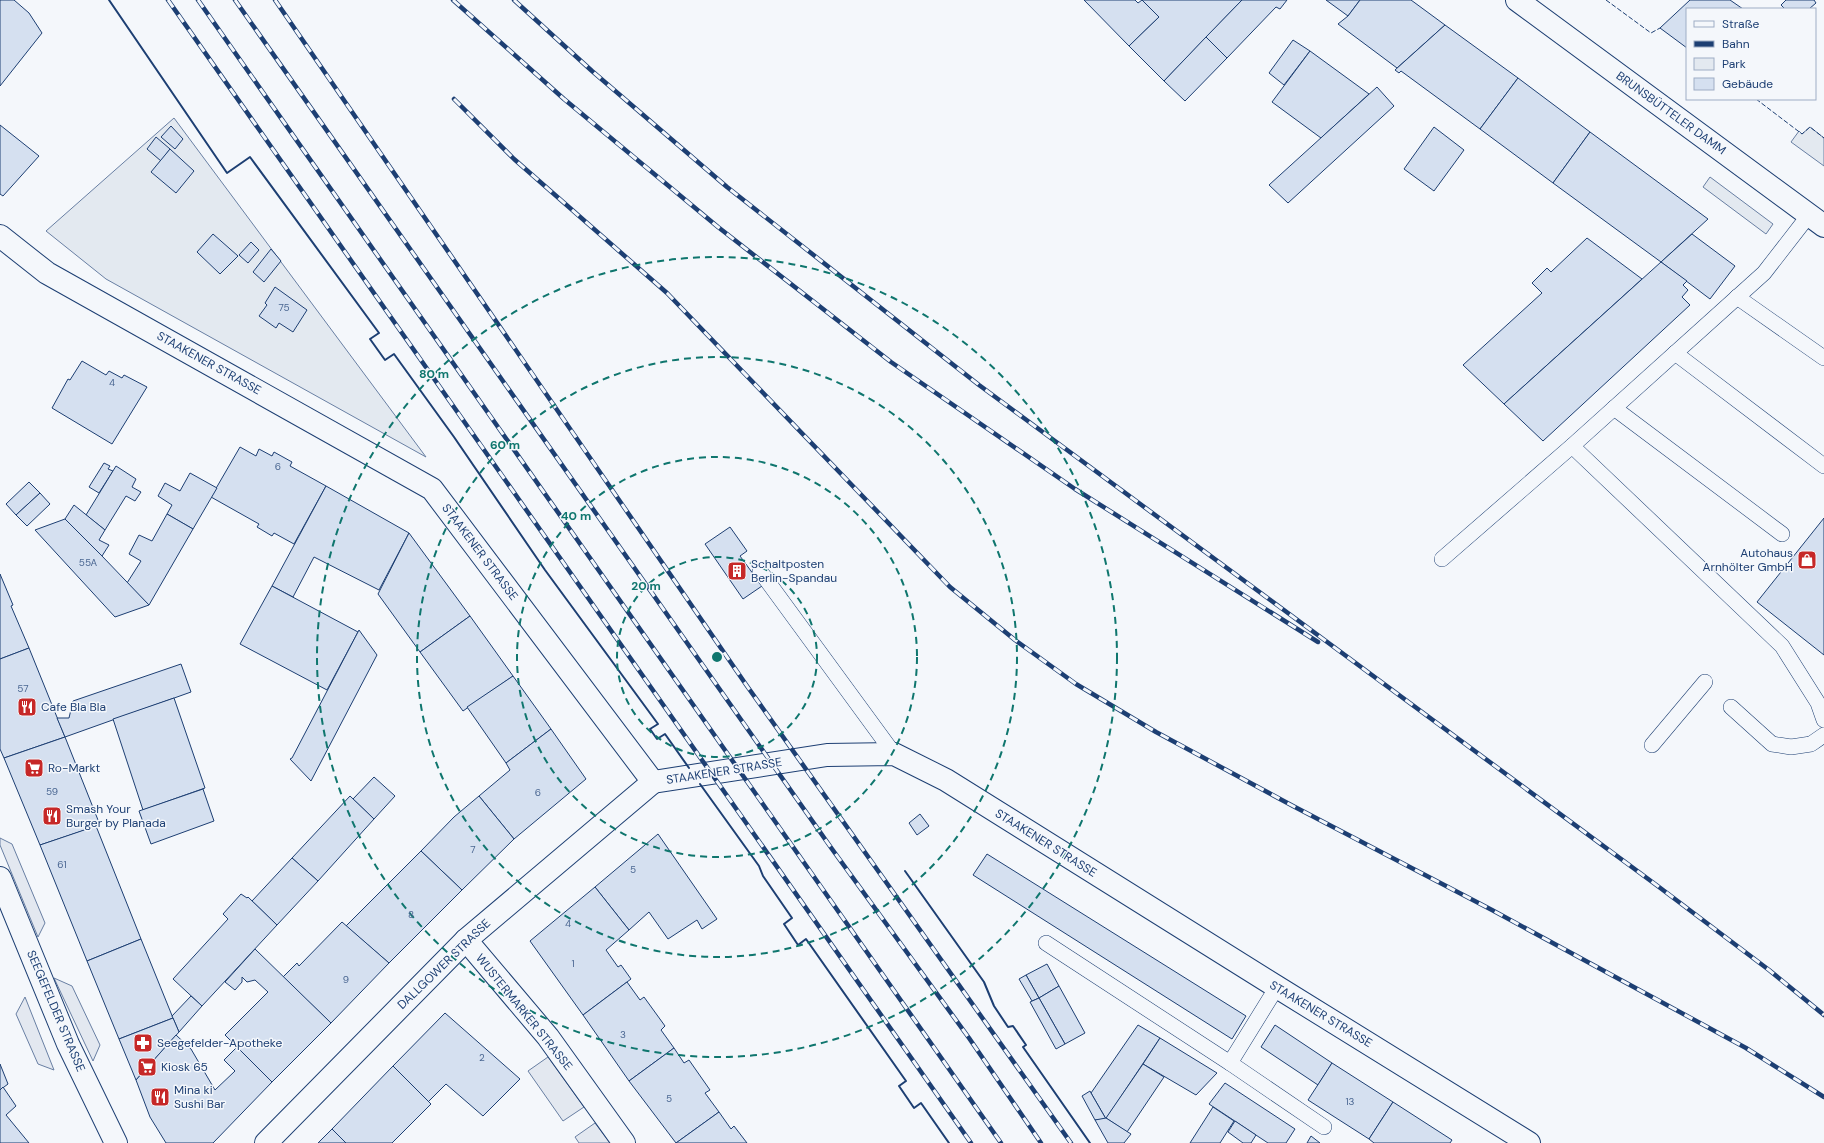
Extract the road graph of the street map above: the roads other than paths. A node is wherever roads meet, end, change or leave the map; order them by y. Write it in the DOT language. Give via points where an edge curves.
graph roads {
  1 [pos="1517,0"];
  2 [pos="1817,221"];
  3 [pos="0,236"];
  4 [pos="1738,297"];
  5 [pos="1675,353"];
  6 [pos="1824,358"];
  7 [pos="1614,408"];
  8 [pos="1572,446"];
  9 [pos="1824,466"];
  10 [pos="1782,534"];
  11 [pos="1442,559"];
  12 [pos="760,571"];
  13 [pos="1705,682"];
  14 [pos="1731,707"];
  15 [pos="1824,720"];
  16 [pos="1824,735"];
  17 [pos="1652,744"];
  18 [pos="894,754"];
  19 [pos="653,782"];
  20 [pos="0,878"];
  21 [pos="466,940"];
  22 [pos="1046,943"];
  23 [pos="1277,988"];
  24 [pos="1230,1063"];
  25 [pos="1324,1127"];
  26 [pos="116,1143"];
  27 [pos="266,1143"];
  28 [pos="624,1143"];
  29 [pos="1529,1143"];
  1 -- 2 [label="street, BRUNSBÜTTELER DAMM"];
  2 -- 4 [label="lane"];
  3 -- 19 [label="street, STAAKENER STRASSE" via="47,273 432,489"];
  4 -- 5 [label="lane"];
  4 -- 6 [label="lane"];
  5 -- 7 [label="lane"];
  5 -- 9 [label="lane"];
  7 -- 8 [label="lane"];
  7 -- 10 [label="lane"];
  8 -- 11 [label="lane"];
  8 -- 15 [label="lane" via="1782,646 1818,703"];
  12 -- 18 [label="lane"];
  13 -- 17 [label="lane"];
  14 -- 16 [label="lane" via="1772,744 1791,747 1812,744"];
  18 -- 19 [label="street, STAAKENER STRASSE" via="827,755"];
  18 -- 23 [label="street, STAAKENER STRASSE" via="946,780"];
  19 -- 21 [label="street, DALLGOWER STRASSE"];
  20 -- 26 [label="street, SEEGEFELDER STRASSE" via="68,1044"];
  21 -- 27 [label="street, DALLGOWER STRASSE"];
  21 -- 28 [label="street, WUSTERMARKER STRASSE" via="548,1037"];
  22 -- 24 [label="lane"];
  23 -- 24 [label="lane"];
  23 -- 29 [label="street, STAAKENER STRASSE"];
  24 -- 25 [label="lane"];
}
